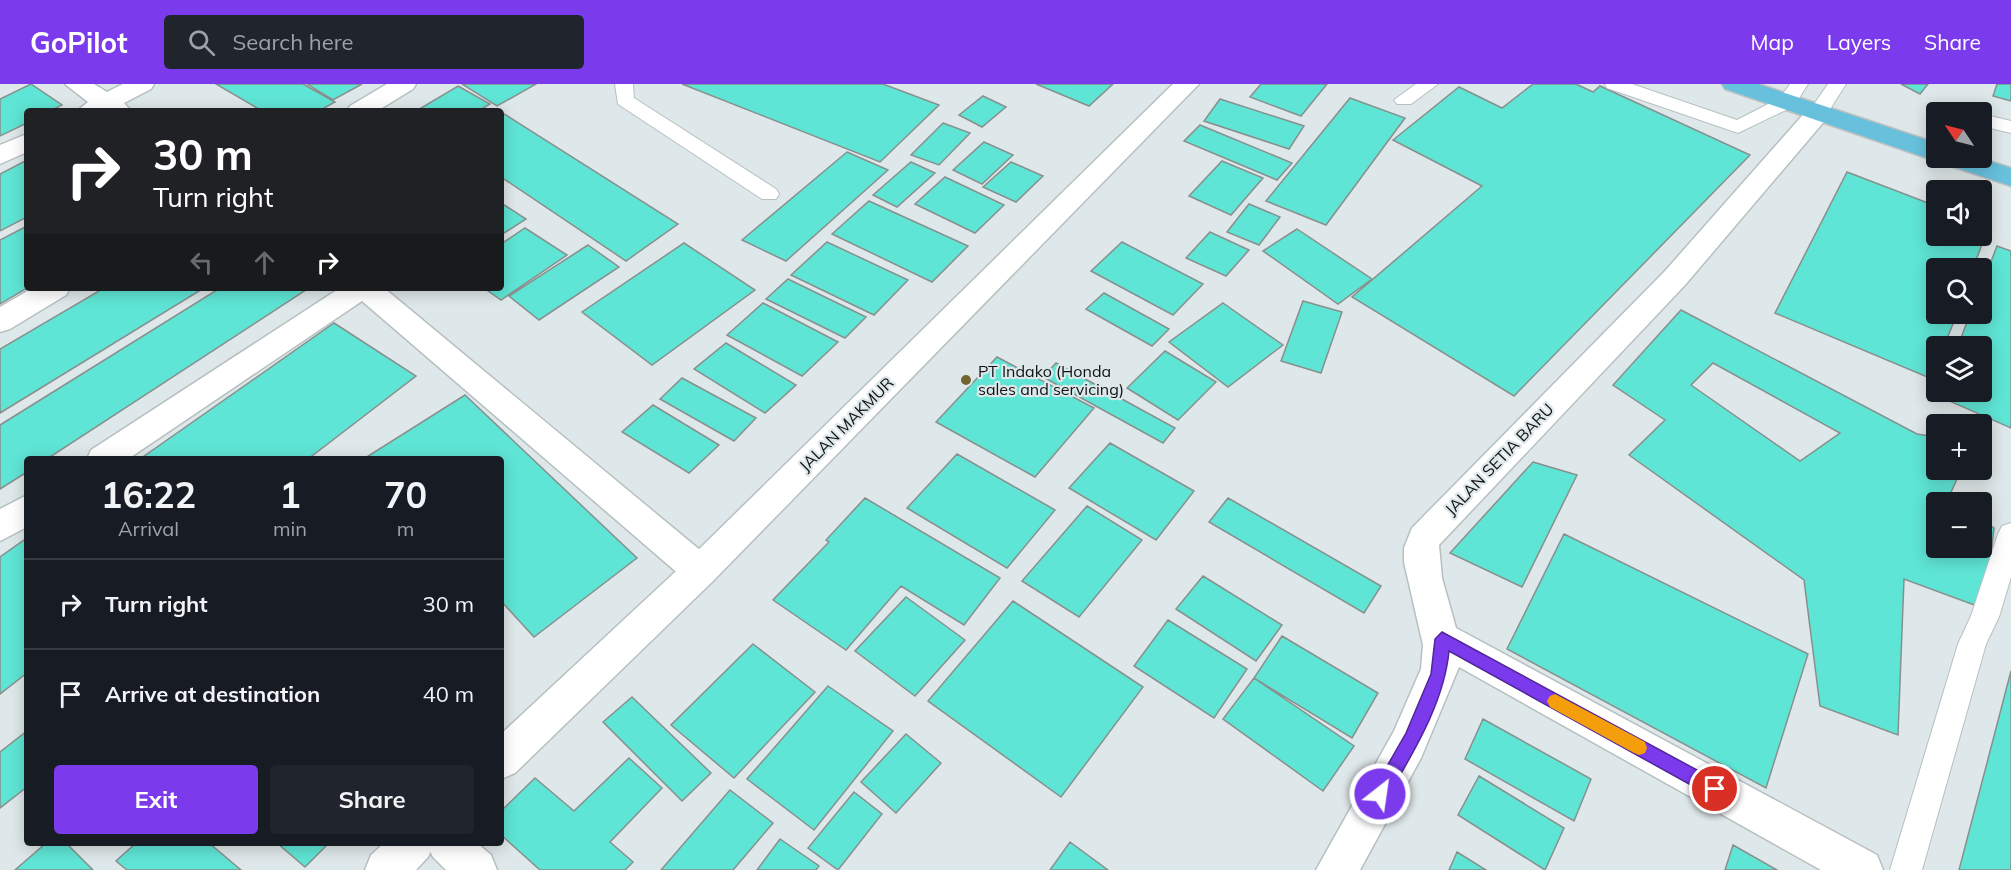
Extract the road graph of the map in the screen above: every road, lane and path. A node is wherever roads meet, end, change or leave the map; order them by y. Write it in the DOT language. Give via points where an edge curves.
graph roads {
  1 [pos="77,84"];
  2 [pos="142,84"];
  3 [pos="404,84"];
  4 [pos="624,84"];
  5 [pos="1187,84"];
  6 [pos="1429,84"];
  7 [pos="1614,84"];
  8 [pos="1734,84"];
  9 [pos="1837,84"];
  10 [pos="1793,93"];
  11 [pos="1404,100"];
  12 [pos="105,108"];
  13 [pos="364,108"];
  14 [pos="1818,112"];
  15 [pos="1992,122"];
  16 [pos="2011,127"];
  17 [pos="24,144"];
  18 [pos="1926,149"];
  19 [pos="0,156"];
  20 [pos="1984,168"];
  21 [pos="2011,177"];
  22 [pos="770,194"];
  23 [pos="51,291"];
  24 [pos="358,291"];
  25 [pos="367,291"];
  26 [pos="0,321"];
  27 [pos="108,456"];
  28 [pos="24,511"];
  29 [pos="0,527"];
  30 [pos="2011,534"];
  31 [pos="700,571"];
  32 [pos="1442,639"];
  33 [pos="504,757"];
  34 [pos="411,846"];
  35 [pos="450,846"];
  36 [pos="387,870"];
  37 [pos="476,870"];
  38 [pos="1337,870"];
  39 [pos="1862,870"];
  40 [pos="1906,870"];
  1 -- 12 [label="street"];
  2 -- 12 [label="street"];
  3 -- 13 [label="street"];
  4 -- 22 [label="lane" via="625,99"];
  5 -- 31 [label="street, JALAN MAKMUR"];
  6 -- 11 [label="lane"];
  7 -- 10 [label="lane" via="1738,127"];
  8 -- 10 [label="main road"];
  9 -- 14 [label="lane"];
  10 -- 14 [label="main road"];
  14 -- 18 [label="main road"];
  14 -- 32 [label="street, JALAN SETIA BARU" via="1675,278 1424,538 1422,562"];
  15 -- 16 [label="lane"];
  17 -- 19 [label="street"];
  20 -- 21 [label="main road"];
  23 -- 26 [label="street"];
  24 -- 27 [label="street"];
  25 -- 31 [label="street"];
  28 -- 29 [label="street"];
  30 -- 40 [label="lane" via="1985,617 1972,644"];
  31 -- 33 [label="street, JALAN MAKMUR"];
  32 -- 38 [label="street, JALAN SETIA BARU" via="1439,674 1412,738"];
  32 -- 39 [label="street"];
  34 -- 36 [label="street"];
  35 -- 37 [label="street"];
}
